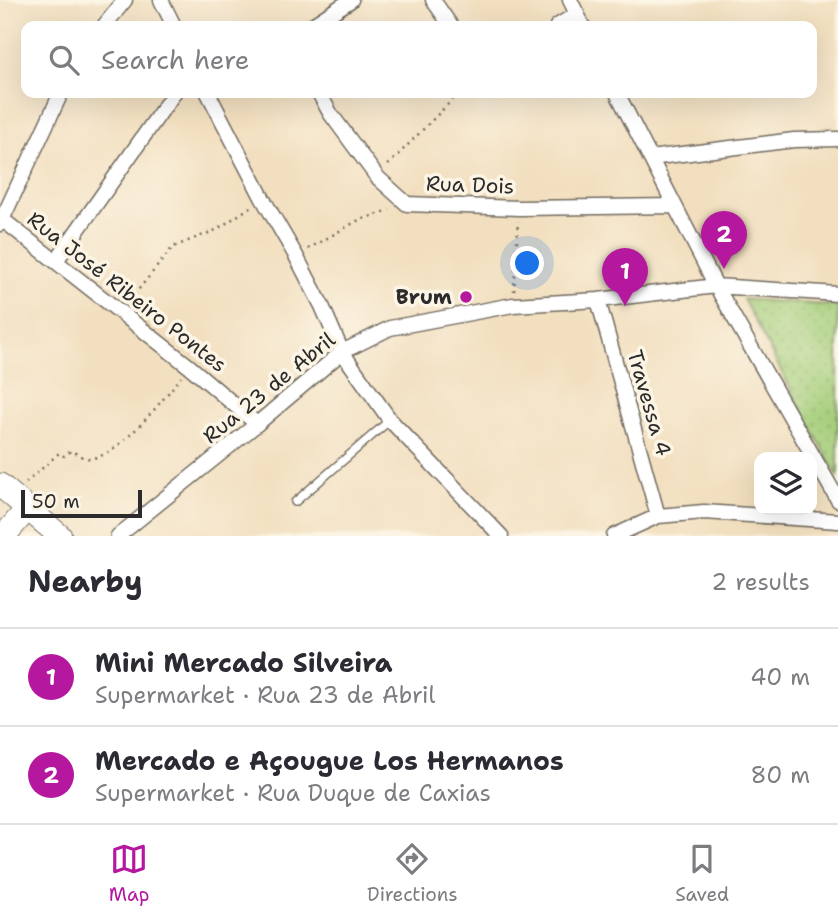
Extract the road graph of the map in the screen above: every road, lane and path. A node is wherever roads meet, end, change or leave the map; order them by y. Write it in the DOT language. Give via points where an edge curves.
graph roads {
  1 [pos="124,0"];
  2 [pos="161,0"];
  3 [pos="351,0"];
  4 [pos="433,0"];
  5 [pos="570,0"];
  6 [pos="580,20"];
  7 [pos="108,21"];
  8 [pos="172,21"];
  9 [pos="319,21"];
  10 [pos="448,21"];
  11 [pos="59,98"];
  12 [pos="171,98"];
  13 [pos="211,98"];
  14 [pos="322,98"];
  15 [pos="454,98"];
  16 [pos="620,98"];
  17 [pos="838,139"];
  18 [pos="650,158"];
  19 [pos="377,177"];
  20 [pos="263,199"];
  21 [pos="407,204"];
  22 [pos="675,206"];
  23 [pos="519,208"];
  24 [pos="1,222"];
  25 [pos="296,256"];
  26 [pos="57,261"];
  27 [pos="716,286"];
  28 [pos="838,294"];
  29 [pos="598,300"];
  30 [pos="513,305"];
  31 [pos="120,312"];
  32 [pos="342,352"];
  33 [pos="190,367"];
  34 [pos="390,420"];
  35 [pos="257,424"];
  36 [pos="13,496"];
  37 [pos="838,500"];
  38 [pos="295,502"];
  39 [pos="659,516"];
  40 [pos="838,521"];
  41 [pos="4,536"];
  42 [pos="60,536"];
  43 [pos="118,536"];
  44 [pos="501,536"];
  45 [pos="614,536"];
  1 -- 7 [label="street"];
  2 -- 8 [label="street"];
  3 -- 9 [label="street"];
  4 -- 10 [label="street"];
  5 -- 6 [label="street"];
  11 -- 24 [label="street"];
  12 -- 26 [label="street"];
  13 -- 20 [label="street"];
  14 -- 19 [label="street, Rua Dois"];
  15 -- 19 [label="path"];
  16 -- 18 [label="street"];
  17 -- 18 [label="street"];
  18 -- 22 [label="street"];
  19 -- 21 [label="street, Rua Dois"];
  20 -- 25 [label="street"];
  20 -- 31 [label="path" via="216,230 173,247"];
  21 -- 23 [label="street, Rua Dois"];
  21 -- 25 [label="path" via="356,221"];
  22 -- 23 [label="street, Rua Dois"];
  22 -- 27 [label="street"];
  23 -- 30 [label="path"];
  24 -- 26 [label="street, Rua José Ribeiro Pontes"];
  25 -- 32 [label="street"];
  26 -- 31 [label="street, Rua José Ribeiro Pontes"];
  27 -- 28 [label="street, Rua 23 de Abril"];
  27 -- 29 [label="street, Rua 23 de Abril"];
  27 -- 37 [label="street"];
  29 -- 30 [label="street, Rua 23 de Abril"];
  29 -- 39 [label="street, Travessa 4"];
  30 -- 32 [label="street, Rua 23 de Abril" via="390,328"];
  31 -- 33 [label="street, Rua José Ribeiro Pontes"];
  32 -- 34 [label="street"];
  32 -- 35 [label="street, Rua 23 de Abril"];
  33 -- 35 [label="street, Rua José Ribeiro Pontes"];
  33 -- 36 [label="path" via="132,434 115,447 87,458 71,451 64,456 59,453"];
  34 -- 38 [label="lane"];
  34 -- 44 [label="street"];
  35 -- 43 [label="street, Rua 23 de Abril"];
  36 -- 41 [label="main road"];
  36 -- 42 [label="main road"];
  39 -- 40 [label="street" via="704,512"];
  39 -- 45 [label="street"];
}
